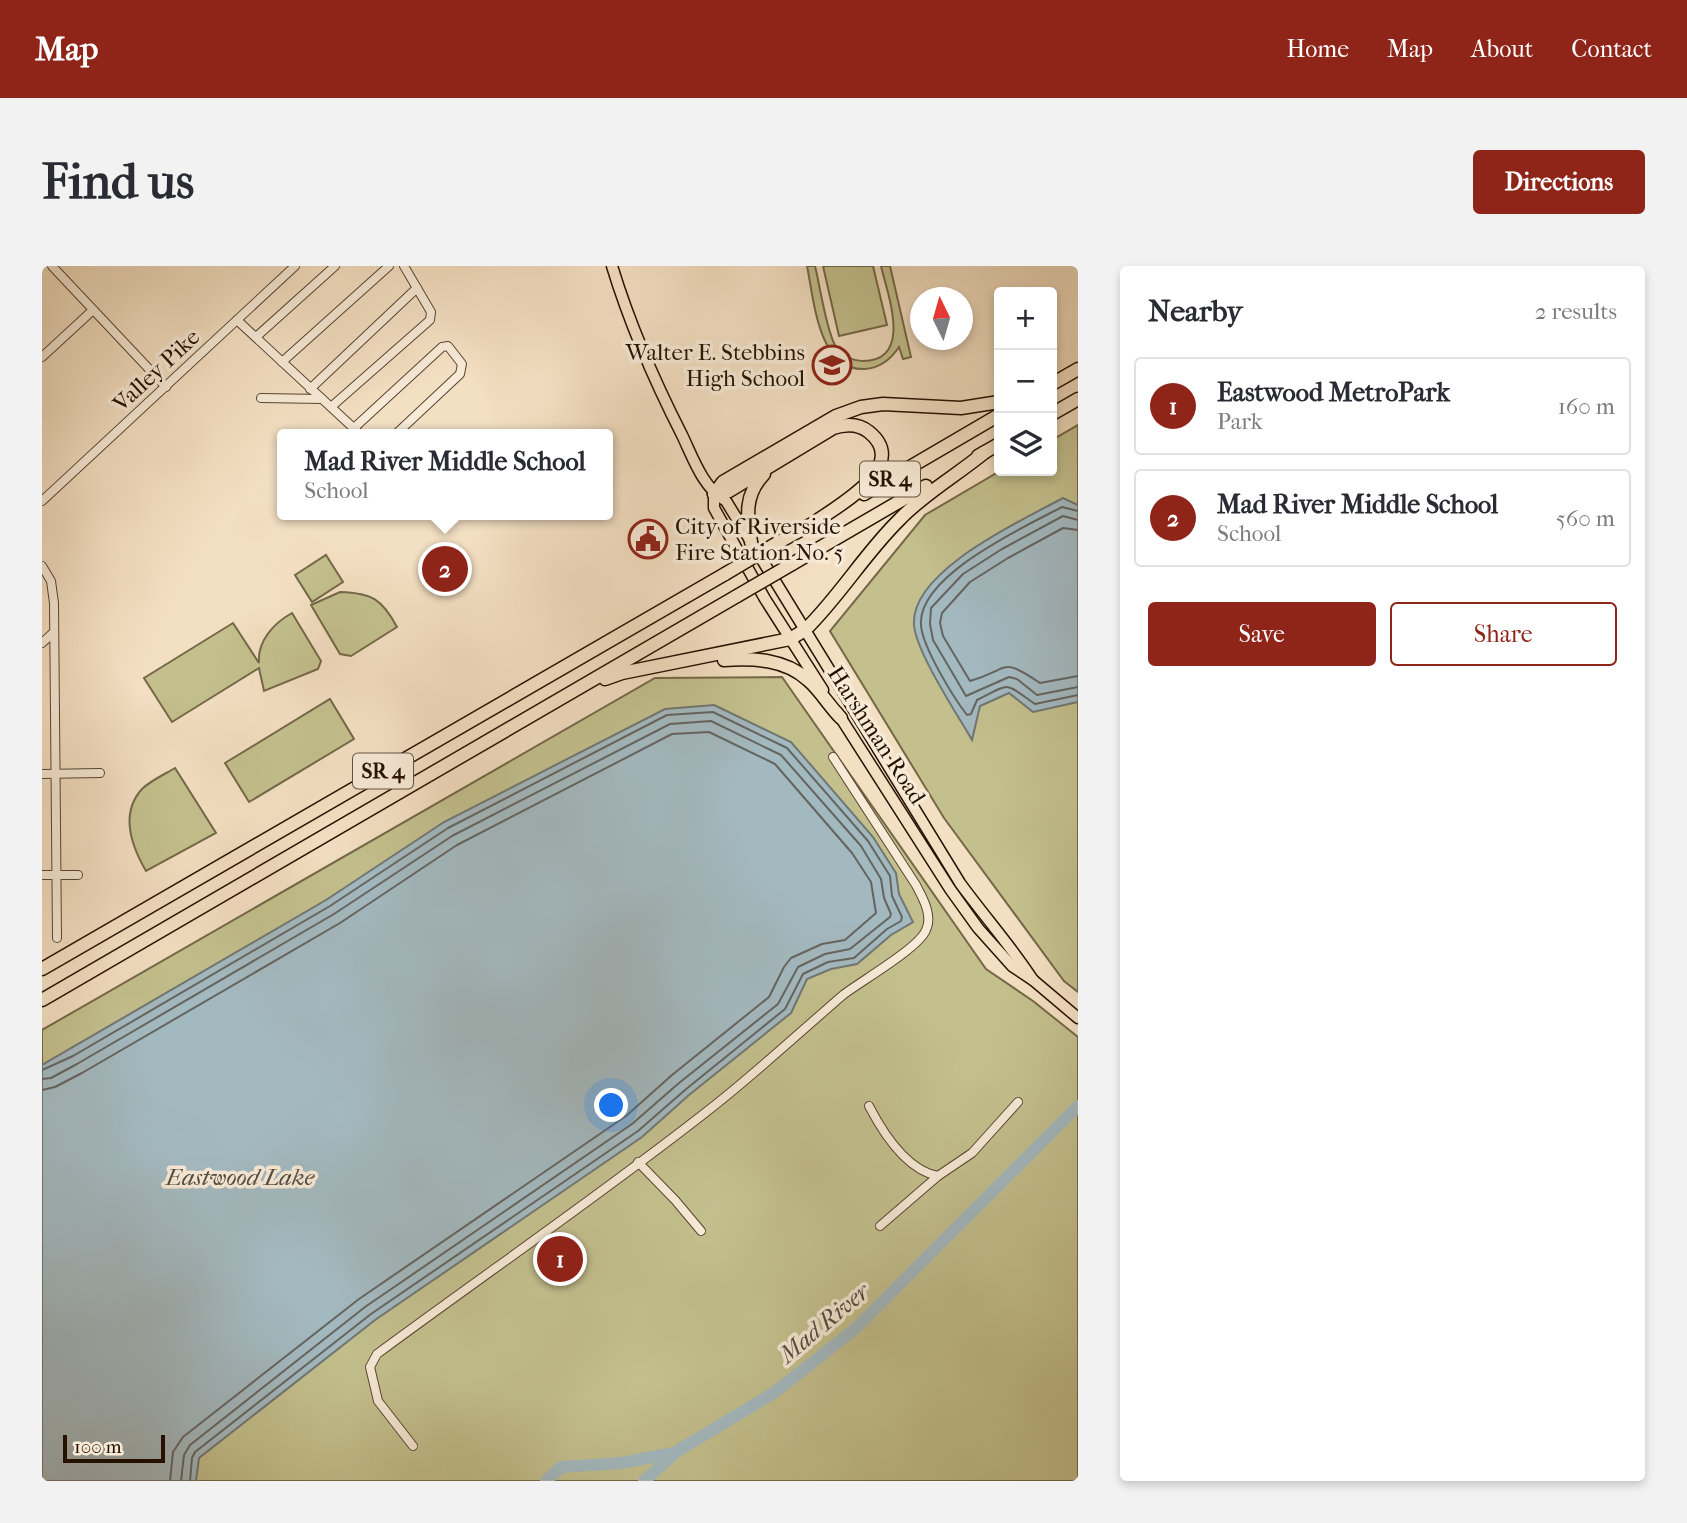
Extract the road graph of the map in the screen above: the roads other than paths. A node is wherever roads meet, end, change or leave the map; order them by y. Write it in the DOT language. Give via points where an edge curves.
graph roads {
  1 [pos="52,266"];
  2 [pos="295,266"];
  3 [pos="335,266"];
  4 [pos="389,266"];
  5 [pos="404,266"];
  6 [pos="612,266"];
  7 [pos="417,288"];
  8 [pos="93,310"];
  9 [pos="237,320"];
  10 [pos="256,337"];
  11 [pos="42,357"];
  12 [pos="282,362"];
  13 [pos="1078,369"];
  14 [pos="1057,380"];
  15 [pos="166,387"];
  16 [pos="310,389"];
  17 [pos="261,397"];
  18 [pos="322,399"];
  19 [pos="1078,399"];
  20 [pos="994,403"];
  21 [pos="331,407"];
  22 [pos="1054,413"];
  23 [pos="994,418"];
  24 [pos="355,429"];
  25 [pos="359,429"];
  26 [pos="401,429"];
  27 [pos="994,447"];
  28 [pos="985,452"];
  29 [pos="778,460"];
  30 [pos="714,494"];
  31 [pos="42,500"];
  32 [pos="815,522"];
  33 [pos="751,542"];
  34 [pos="42,566"];
  35 [pos="805,630"];
  36 [pos="54,632"];
  37 [pos="790,639"];
  38 [pos="42,643"];
  39 [pos="679,663"];
  40 [pos="564,696"];
  41 [pos="841,718"];
  42 [pos="833,757"];
  43 [pos="100,773"];
  44 [pos="42,774"];
  45 [pos="55,774"];
  46 [pos="56,875"];
  47 [pos="78,875"];
  48 [pos="42,876"];
  49 [pos="57,938"];
  50 [pos="42,969"];
  51 [pos="1033,980"];
  52 [pos="42,1000"];
  53 [pos="1078,1018"];
  54 [pos="1018,1102"];
  55 [pos="869,1106"];
  56 [pos="638,1162"];
  57 [pos="939,1176"];
  58 [pos="880,1226"];
  59 [pos="701,1231"];
  60 [pos="413,1446"];
  1 -- 8 [label="street"];
  2 -- 9 [label="street, Valley Pike"];
  3 -- 10 [label="street"];
  4 -- 12 [label="street"];
  5 -- 7 [label="street"];
  6 -- 30 [label="main road, Harshman Road" via="653,379"];
  7 -- 16 [label="street"];
  7 -- 21 [label="street" via="431,315 428,322"];
  8 -- 11 [label="street"];
  8 -- 15 [label="street"];
  9 -- 10 [label="street"];
  9 -- 15 [label="street, Valley Pike"];
  10 -- 12 [label="street"];
  12 -- 16 [label="street"];
  13 -- 14 [label="highway"];
  15 -- 31 [label="street, Valley Pike"];
  16 -- 18 [label="street"];
  17 -- 18 [label="street"];
  18 -- 21 [label="street"];
  19 -- 22 [label="highway"];
  20 -- 30 [label="highway" via="961,408 860,407 836,416 723,482"];
  21 -- 24 [label="street"];
  23 -- 32 [label="highway, SR 4"];
  25 -- 26 [label="street" via="442,347 451,348 462,364 460,374"];
  27 -- 28 [label="highway, SR 4"];
  28 -- 35 [label="highway" via="897,521"];
  28 -- 40 [label="highway, SR 4, bridge"];
  29 -- 30 [label="highway" via="729,491"];
  29 -- 32 [label="highway" via="844,425 866,429 874,437 881,459 877,473"];
  29 -- 33 [label="highway" via="748,499"];
  30 -- 33 [label="main road, Harshman Road" via="726,501"];
  30 -- 37 [label="main road, Harshman Road" via="714,508"];
  32 -- 50 [label="highway, SR 4, bridge"];
  33 -- 35 [label="main road, Harshman Road"];
  34 -- 36 [label="street" via="53,592"];
  35 -- 37 [label="highway"];
  35 -- 51 [label="main road, Harshman Road" via="960,883"];
  36 -- 38 [label="street"];
  36 -- 45 [label="street"];
  37 -- 39 [label="highway"];
  37 -- 41 [label="main road, Harshman Road"];
  39 -- 40 [label="highway" via="622,673"];
  39 -- 41 [label="highway" via="743,659 784,665 811,682"];
  40 -- 52 [label="highway, SR 4"];
  41 -- 51 [label="main road, Harshman Road" via="978,928 1012,966"];
  42 -- 56 [label="street" via="920,893 928,917 926,931 709,1110"];
  43 -- 45 [label="street"];
  44 -- 45 [label="street"];
  45 -- 46 [label="street"];
  46 -- 47 [label="street"];
  46 -- 48 [label="street"];
  46 -- 49 [label="street"];
  51 -- 53 [label="main road, Harshman Road"];
  54 -- 57 [label="street" via="972,1153"];
  55 -- 57 [label="street" via="902,1153 916,1167"];
  56 -- 59 [label="street"];
  56 -- 60 [label="street" via="374,1357 370,1372 378,1401"];
  57 -- 58 [label="street"];
}
